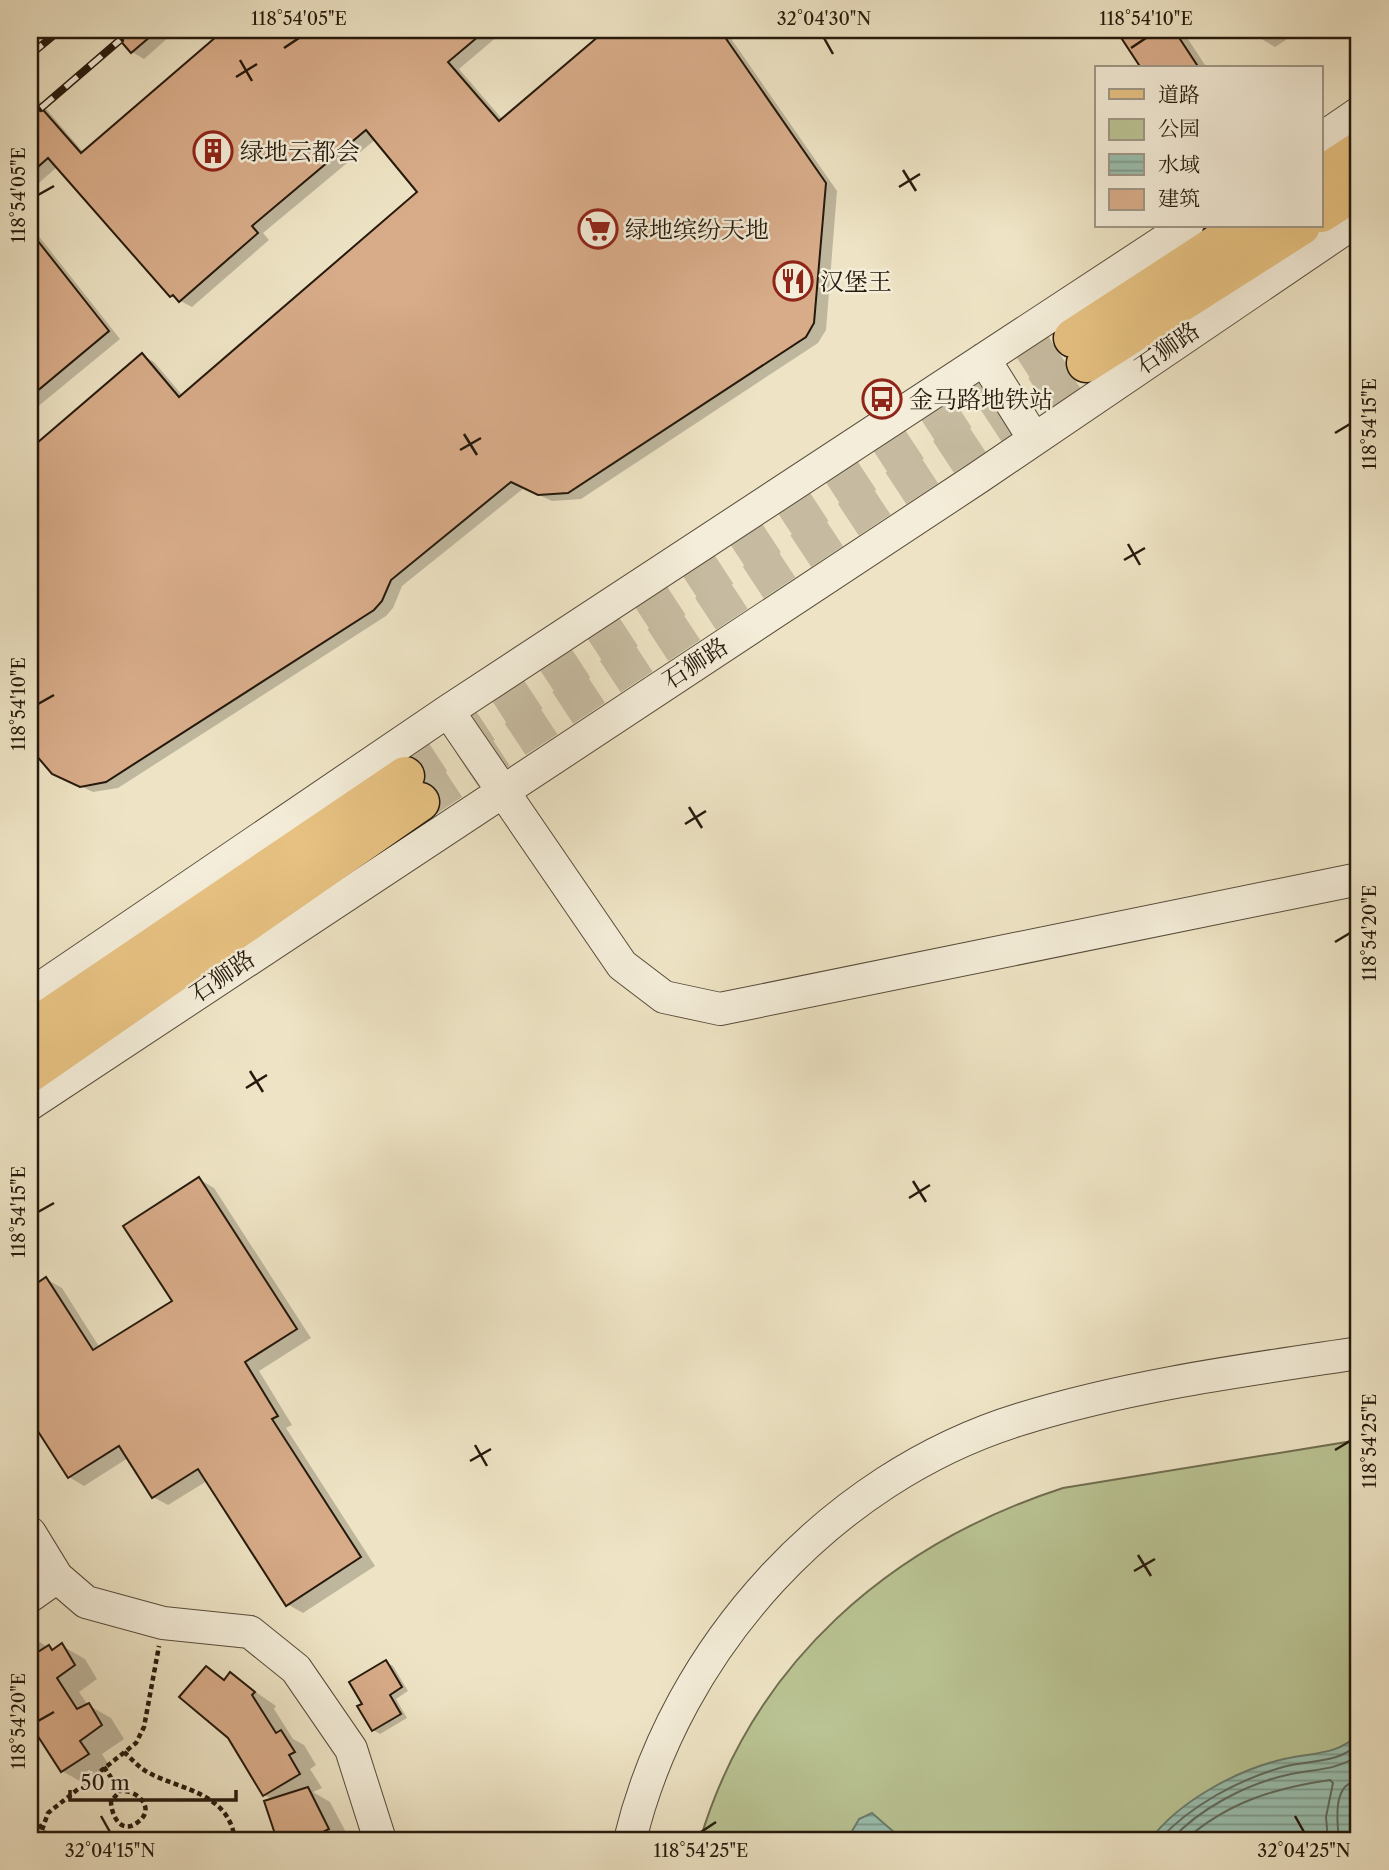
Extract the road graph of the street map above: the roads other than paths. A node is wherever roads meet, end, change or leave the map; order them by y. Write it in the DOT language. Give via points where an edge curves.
graph roads {
  1 [pos="1359,113"];
  2 [pos="1322,138"];
  3 [pos="1359,151"];
  4 [pos="1322,175"];
  5 [pos="1359,189"];
  6 [pos="1322,212"];
  7 [pos="1359,219"];
  8 [pos="1185,228"];
  9 [pos="1242,228"];
  10 [pos="1297,228"];
  11 [pos="984,359"];
  12 [pos="1034,439"];
  13 [pos="448,711"];
  14 [pos="500,790"];
  15 [pos="1359,879"];
  16 [pos="30,995"];
  17 [pos="30,1030"];
  18 [pos="30,1073"];
  19 [pos="30,1104"];
  20 [pos="1359,1353"];
  21 [pos="30,1533"];
  22 [pos="57,1577"];
  23 [pos="30,1596"];
  24 [pos="380,1840"];
  25 [pos="630,1840"];
  1 -- 2 [label="street"];
  3 -- 4 [label="main road"];
  5 -- 6 [label="main road"];
  7 -- 12 [label="street, 石狮路"];
  8 -- 11 [label="street"];
  9 -- 10 [label="main road, 石狮路" via="1079,351"];
  11 -- 12 [label="street"];
  11 -- 13 [label="street"];
  12 -- 14 [label="street, 石狮路"];
  13 -- 14 [label="street"];
  13 -- 16 [label="street"];
  14 -- 15 [label="street" via="622,965 664,997 720,1009"];
  14 -- 19 [label="street, 石狮路"];
  17 -- 18 [label="main road, 石狮路" via="412,789"];
  20 -- 25 [label="street" via="1180,1381 1021,1419 938,1454 862,1500 793,1558 714,1653 664,1741"];
  21 -- 22 [label="street"];
  22 -- 23 [label="street"];
  22 -- 24 [label="street" via="86,1602 163,1623 250,1632 296,1669 351,1749"];
}
